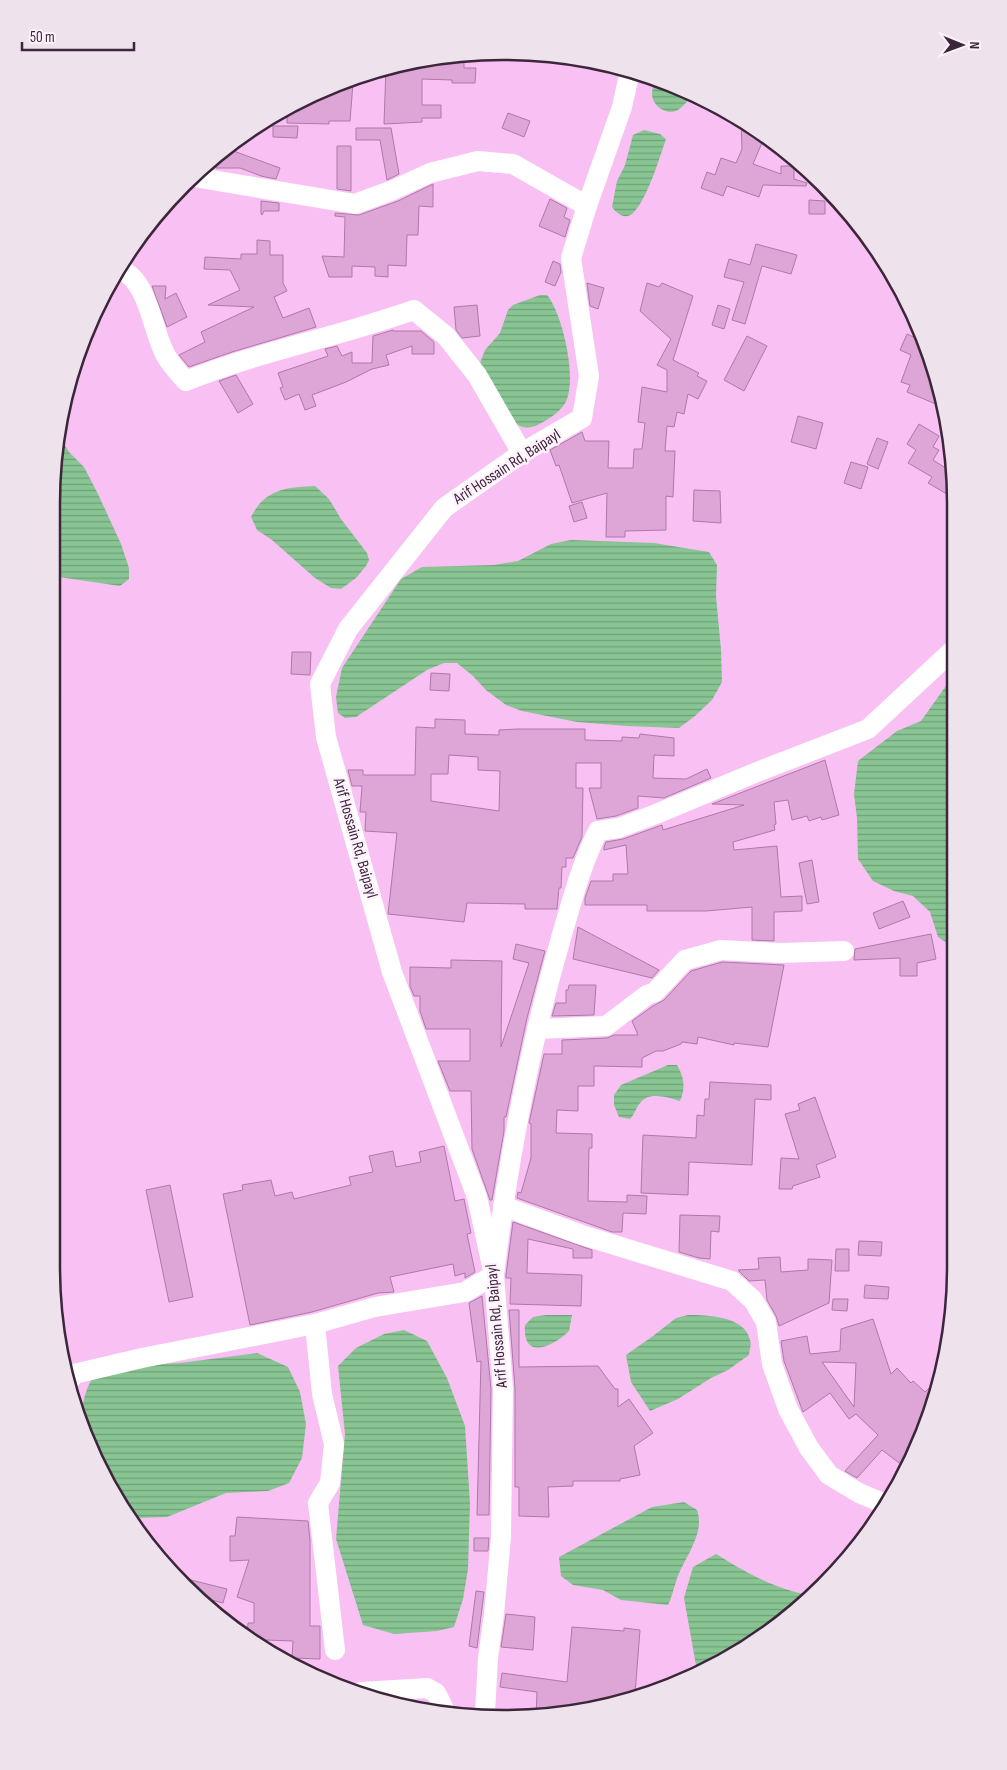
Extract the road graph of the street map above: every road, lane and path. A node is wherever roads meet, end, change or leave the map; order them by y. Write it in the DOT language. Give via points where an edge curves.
graph roads {
  1 [pos="628,78"];
  2 [pos="202,178"];
  3 [pos="587,206"];
  4 [pos="126,271"];
  5 [pos="522,453"];
  6 [pos="947,656"];
  7 [pos="844,951"];
  8 [pos="537,1029"];
  9 [pos="503,1206"];
  10 [pos="494,1275"];
  11 [pos="315,1324"];
  12 [pos="74,1375"];
  13 [pos="879,1501"];
  14 [pos="335,1650"];
  15 [pos="377,1691"];
  16 [pos="442,1705"];
  17 [pos="485,1709"];
  1 -- 3 [label="street, Arif Hossain Rd, Baipayl" via="622,107"];
  2 -- 3 [label="street" via="355,204 430,173 478,161 512,164"];
  3 -- 5 [label="street, Arif Hossain Rd, Baipayl" via="570,258 589,376 582,418"];
  4 -- 5 [label="street" via="142,289 165,354 186,382 268,352 414,310 446,336 477,375"];
  5 -- 10 [label="street, Arif Hossain Rd, Baipayl" via="444,508 348,628 320,684 326,737 392,972 477,1197"];
  6 -- 8 [label="street" via="868,729 619,828 598,830 585,856"];
  7 -- 8 [label="street" via="780,953 721,950 691,957 677,966 654,992 606,1026"];
  8 -- 9 [label="street" via="516,1122"];
  9 -- 10 [label="street"];
  9 -- 13 [label="street" via="582,1235 732,1281 753,1300 766,1322 772,1364 788,1409 809,1448 829,1475"];
  10 -- 11 [label="street" via="465,1292 375,1307"];
  10 -- 17 [label="street, Arif Hossain Rd, Baipayl" via="503,1389 501,1537"];
  11 -- 12 [label="street"];
  11 -- 14 [label="street" via="322,1394 334,1444 330,1483 318,1503"];
  15 -- 16 [label="street" via="427,1688 436,1693"];
}
